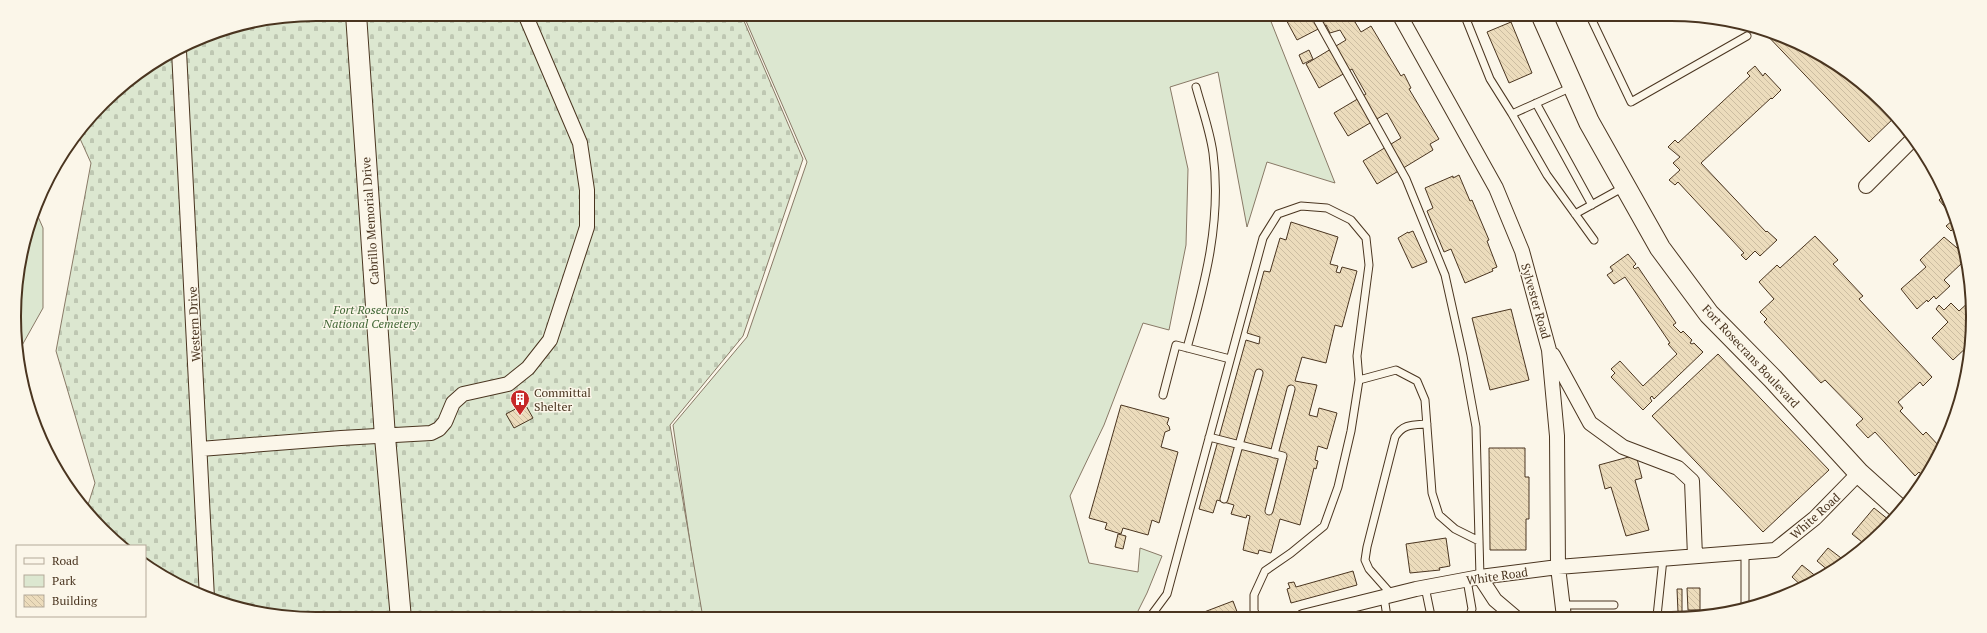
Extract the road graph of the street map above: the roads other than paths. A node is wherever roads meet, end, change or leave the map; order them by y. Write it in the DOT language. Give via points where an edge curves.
graph roads {
  1 [pos="356,21"];
  2 [pos="528,21"];
  3 [pos="1318,21"];
  4 [pos="1403,21"];
  5 [pos="1467,21"];
  6 [pos="1544,21"];
  7 [pos="1592,21"];
  8 [pos="1746,36"];
  9 [pos="179,55"];
  10 [pos="1196,87"];
  11 [pos="1572,87"];
  12 [pos="1536,103"];
  13 [pos="1512,114"];
  14 [pos="1909,143"];
  15 [pos="1625,186"];
  16 [pos="1866,186"];
  17 [pos="1592,205"];
  18 [pos="1575,214"];
  19 [pos="1594,240"];
  20 [pos="1187,348"];
  21 [pos="1549,350"];
  22 [pos="1230,359"];
  23 [pos="1259,373"];
  24 [pos="1359,380"];
  25 [pos="1291,389"];
  26 [pos="1163,395"];
  27 [pos="1427,424"];
  28 [pos="385,437"];
  29 [pos="1209,437"];
  30 [pos="1240,445"];
  31 [pos="200,450"];
  32 [pos="1274,454"];
  33 [pos="1859,473"];
  34 [pos="1224,499"];
  35 [pos="1896,507"];
  36 [pos="1269,511"];
  37 [pos="1479,541"];
  38 [pos="1744,552"];
  39 [pos="1695,556"];
  40 [pos="1663,559"];
  41 [pos="1558,567"];
  42 [pos="1474,578"];
  43 [pos="1426,587"];
  44 [pos="207,591"];
  45 [pos="1388,596"];
  46 [pos="1745,602"];
  47 [pos="1614,605"];
  48 [pos="1563,611"];
  49 [pos="400,612"];
  50 [pos="1154,612"];
  51 [pos="1255,612"];
  52 [pos="1322,612"];
  53 [pos="1387,612"];
  54 [pos="1430,612"];
  55 [pos="1471,612"];
  56 [pos="1509,612"];
  57 [pos="1657,612"];
  1 -- 28 [label="street, Cabrillo Memorial Drive"];
  2 -- 28 [label="street" via="580,143 587,190 587,227 550,340 528,368 508,384 463,394 453,403 439,429 431,433"];
  3 -- 37 [label="lane" via="1406,178 1445,274 1476,426"];
  4 -- 21 [label="street, Sylvester Road" via="1496,188 1522,251"];
  5 -- 13 [label="lane" via="1490,79"];
  6 -- 11 [label="street, Fort Rosecrans Boulevard"];
  7 -- 8 [label="lane" via="1631,102"];
  9 -- 31 [label="street, Western Drive"];
  10 -- 20 [label="lane" via="1213,152 1216,194 1207,276"];
  11 -- 12 [label="lane"];
  11 -- 15 [label="street, Fort Rosecrans Boulevard"];
  12 -- 13 [label="lane"];
  12 -- 17 [label="lane"];
  13 -- 18 [label="lane" via="1547,175"];
  14 -- 16 [label="street"];
  15 -- 17 [label="lane"];
  15 -- 33 [label="street, Fort Rosecrans Boulevard" via="1660,248 1709,314"];
  17 -- 18 [label="lane"];
  18 -- 19 [label="lane"];
  20 -- 22 [label="lane"];
  20 -- 26 [label="lane" via="1176,345"];
  21 -- 39 [label="street" via="1590,423 1623,447 1678,468 1692,481"];
  21 -- 41 [label="street, Sylvester Road" via="1557,436"];
  22 -- 24 [label="lane" via="1263,238 1278,214 1301,206 1327,208 1351,220 1366,238 1368,265 1356,356"];
  22 -- 29 [label="lane"];
  23 -- 30 [label="lane"];
  24 -- 27 [label="lane" via="1396,370 1417,381 1425,400"];
  24 -- 51 [label="lane" via="1352,431 1338,487 1324,526 1292,553 1265,571 1254,595"];
  25 -- 32 [label="lane"];
  27 -- 37 [label="lane" via="1432,493 1439,515 1455,530"];
  27 -- 45 [label="lane" via="1406,425 1395,437 1367,547 1365,560 1369,570 1379,578"];
  28 -- 31 [label="street" via="341,438"];
  28 -- 49 [label="street, Cabrillo Memorial Drive"];
  29 -- 30 [label="lane"];
  29 -- 50 [label="lane" via="1167,594"];
  30 -- 32 [label="lane"];
  30 -- 34 [label="lane"];
  31 -- 44 [label="street, Western Drive"];
  32 -- 36 [label="lane" via="1283,456"];
  33 -- 35 [label="street, Fort Rosecrans Boulevard"];
  33 -- 38 [label="street, White Road" via="1816,518 1775,550"];
  37 -- 42 [label="lane"];
  38 -- 39 [label="street, White Road"];
  38 -- 46 [label="lane"];
  39 -- 40 [label="street, White Road"];
  40 -- 41 [label="street, White Road"];
  40 -- 57 [label="lane"];
  41 -- 42 [label="street, White Road"];
  41 -- 48 [label="street, Sylvester Road"];
  42 -- 43 [label="street, White Road"];
  42 -- 55 [label="lane"];
  42 -- 56 [label="street"];
  43 -- 45 [label="street, White Road"];
  43 -- 54 [label="lane"];
  45 -- 52 [label="street, White Road"];
  45 -- 53 [label="lane"];
  47 -- 48 [label="lane"];
}
